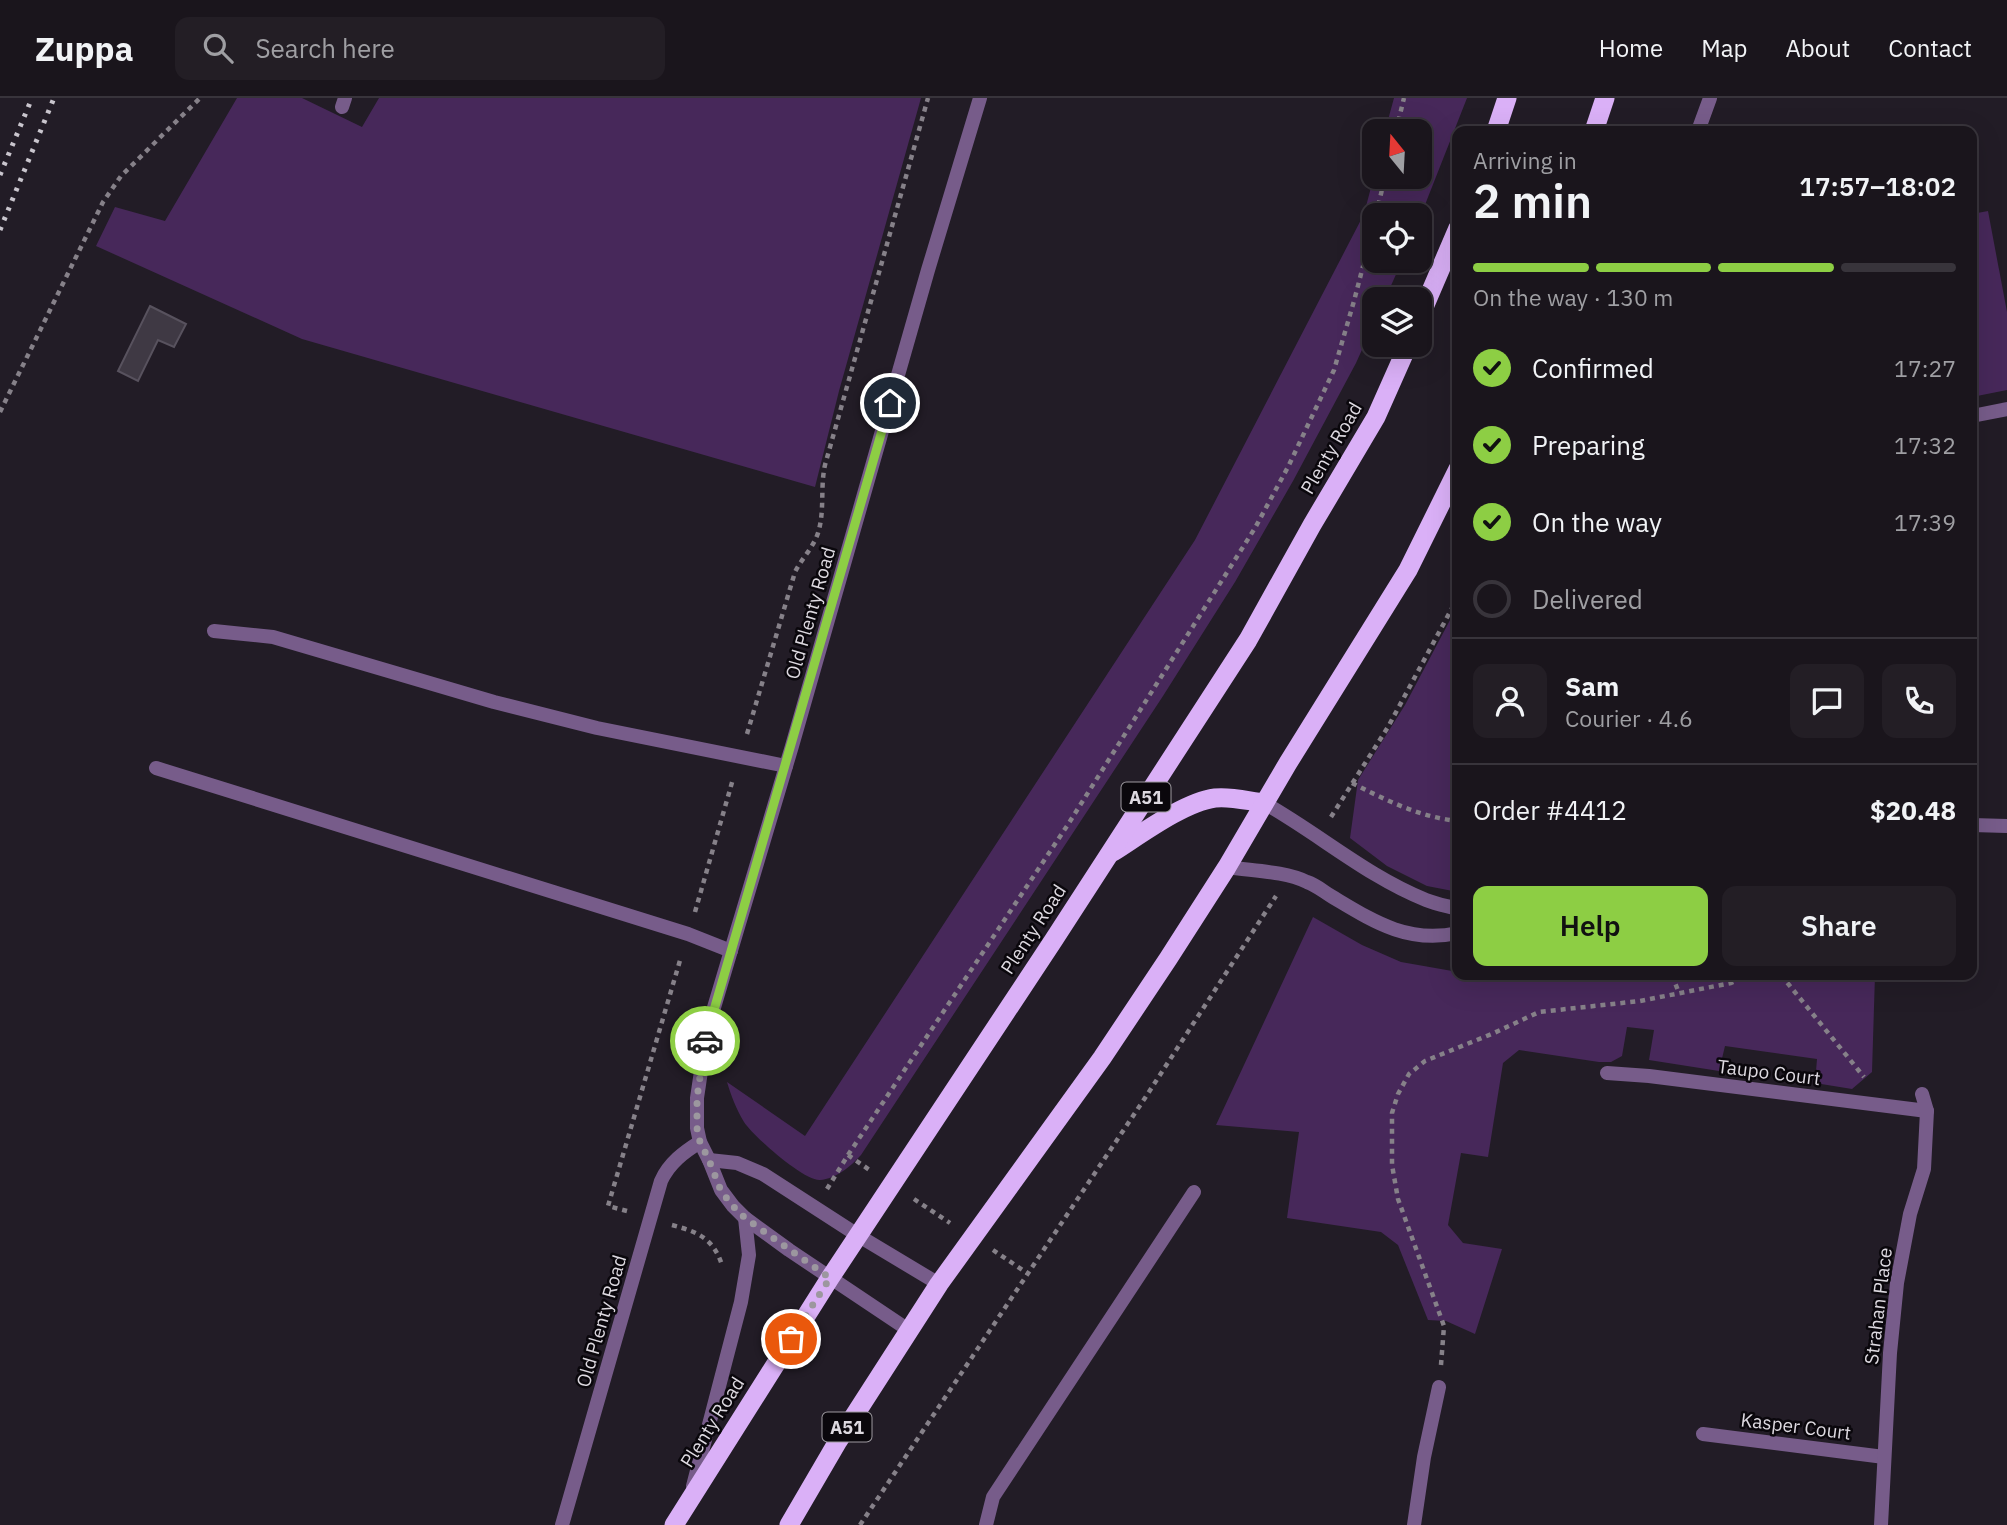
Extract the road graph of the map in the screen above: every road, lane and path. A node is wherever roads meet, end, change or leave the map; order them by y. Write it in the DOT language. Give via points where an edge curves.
graph roads {
  1 [pos="200,98"];
  2 [pos="928,98"];
  3 [pos="980,98"];
  4 [pos="1404,98"];
  5 [pos="1507,98"];
  6 [pos="1605,98"];
  7 [pos="1710,98"];
  8 [pos="1399,119"];
  9 [pos="1498,126"];
  10 [pos="1596,126"];
  11 [pos="1700,126"];
  12 [pos="1452,242"];
  13 [pos="1362,270"];
  14 [pos="1432,289"];
  15 [pos="1403,357"];
  16 [pos="2007,409"];
  17 [pos="0,412"];
  18 [pos="1977,415"];
  19 [pos="1452,481"];
  20 [pos="1452,608"];
  21 [pos="214,631"];
  22 [pos="740,756"];
  23 [pos="786,766"];
  24 [pos="156,768"];
  25 [pos="1352,783"];
  26 [pos="1264,803"];
  27 [pos="1452,820"];
  28 [pos="1977,825"];
  29 [pos="2007,826"];
  30 [pos="1318,837"];
  31 [pos="1109,854"];
  32 [pos="1227,867"];
  33 [pos="1289,876"];
  34 [pos="1452,907"];
  35 [pos="688,934"];
  36 [pos="1452,934"];
  37 [pos="731,951"];
  38 [pos="1674,980"];
  39 [pos="1737,980"];
  40 [pos="1785,980"];
  41 [pos="1679,993"];
  42 [pos="1607,1073"];
  43 [pos="1869,1084"];
  44 [pos="1923,1094"];
  45 [pos="1927,1111"];
  46 [pos="700,1142"];
  47 [pos="848,1155"];
  48 [pos="709,1160"];
  49 [pos="1194,1192"];
  50 [pos="608,1206"];
  51 [pos="745,1218"];
  52 [pos="859,1236"];
  53 [pos="830,1278"];
  54 [pos="939,1284"];
  55 [pos="910,1331"];
  56 [pos="1439,1387"];
  57 [pos="1703,1434"];
  58 [pos="1884,1457"];
  59 [pos="689,1502"];
  60 [pos="562,1525"];
  61 [pos="674,1525"];
  62 [pos="789,1525"];
  63 [pos="860,1525"];
  64 [pos="985,1525"];
  65 [pos="1414,1525"];
  66 [pos="1881,1525"];
  1 -- 17 [label="path" via="121,176 103,202"];
  2 -- 22 [label="path" via="825,465 819,529 795,572"];
  3 -- 23 [label="street, Old Plenty Road"];
  4 -- 8 [label="path"];
  5 -- 9 [label="highway"];
  6 -- 10 [label="highway"];
  7 -- 11 [label="street"];
  12 -- 14 [label="highway"];
  13 -- 47 [label="path" via="1334,370 1262,516 1067,826"];
  15 -- 31 [label="highway, Plenty Road / A51" via="1376,417 1248,640"];
  16 -- 18 [label="street"];
  19 -- 26 [label="highway, A51" via="1408,570"];
  20 -- 25 [label="path"];
  21 -- 22 [label="street" via="273,637 494,702"];
  22 -- 23 [label="street"];
  22 -- 35 [label="path"];
  23 -- 37 [label="street, Old Plenty Road"];
  24 -- 35 [label="street"];
  25 -- 27 [label="path" via="1402,808"];
  25 -- 30 [label="path"];
  26 -- 30 [label="street"];
  26 -- 31 [label="highway" via="1206,799"];
  26 -- 32 [label="highway, A51"];
  28 -- 29 [label="street"];
  30 -- 34 [label="street" via="1385,881"];
  31 -- 52 [label="highway, Plenty Road / A51"];
  32 -- 33 [label="street"];
  32 -- 54 [label="highway, A51" via="1102,1058"];
  33 -- 36 [label="street" via="1307,881 1400,932"];
  33 -- 63 [label="path"];
  35 -- 37 [label="street"];
  35 -- 50 [label="path"];
  37 -- 46 [label="street, Old Plenty Road" via="702,1054 697,1109"];
  38 -- 41 [label="path"];
  39 -- 41 [label="path"];
  40 -- 43 [label="path"];
  41 -- 56 [label="path" via="1539,1012 1425,1061 1409,1074 1392,1113 1392,1166 1398,1199 1444,1326"];
  42 -- 45 [label="street, Taupo Court"];
  44 -- 45 [label="street, Strahan Place"];
  45 -- 58 [label="street, Strahan Place" via="1924,1169 1897,1283"];
  46 -- 48 [label="street, Old Plenty Road"];
  46 -- 60 [label="street, Old Plenty Road" via="671,1164 661,1181"];
  48 -- 51 [label="street, Old Plenty Road" via="726,1198"];
  48 -- 52 [label="street" via="755,1170"];
  49 -- 64 [label="street" via="993,1497"];
  51 -- 53 [label="street, Old Plenty Road"];
  51 -- 59 [label="street" via="749,1255 741,1302"];
  52 -- 53 [label="highway, Plenty Road / A51"];
  52 -- 54 [label="street"];
  53 -- 55 [label="street, Old Plenty Road"];
  53 -- 59 [label="highway, Plenty Road / A51"];
  54 -- 55 [label="highway, A51"];
  55 -- 62 [label="highway, A51"];
  56 -- 65 [label="street"];
  57 -- 58 [label="street, Kasper Court"];
  58 -- 66 [label="street, Strahan Place"];
  59 -- 61 [label="highway, Plenty Road / A51"];
}
